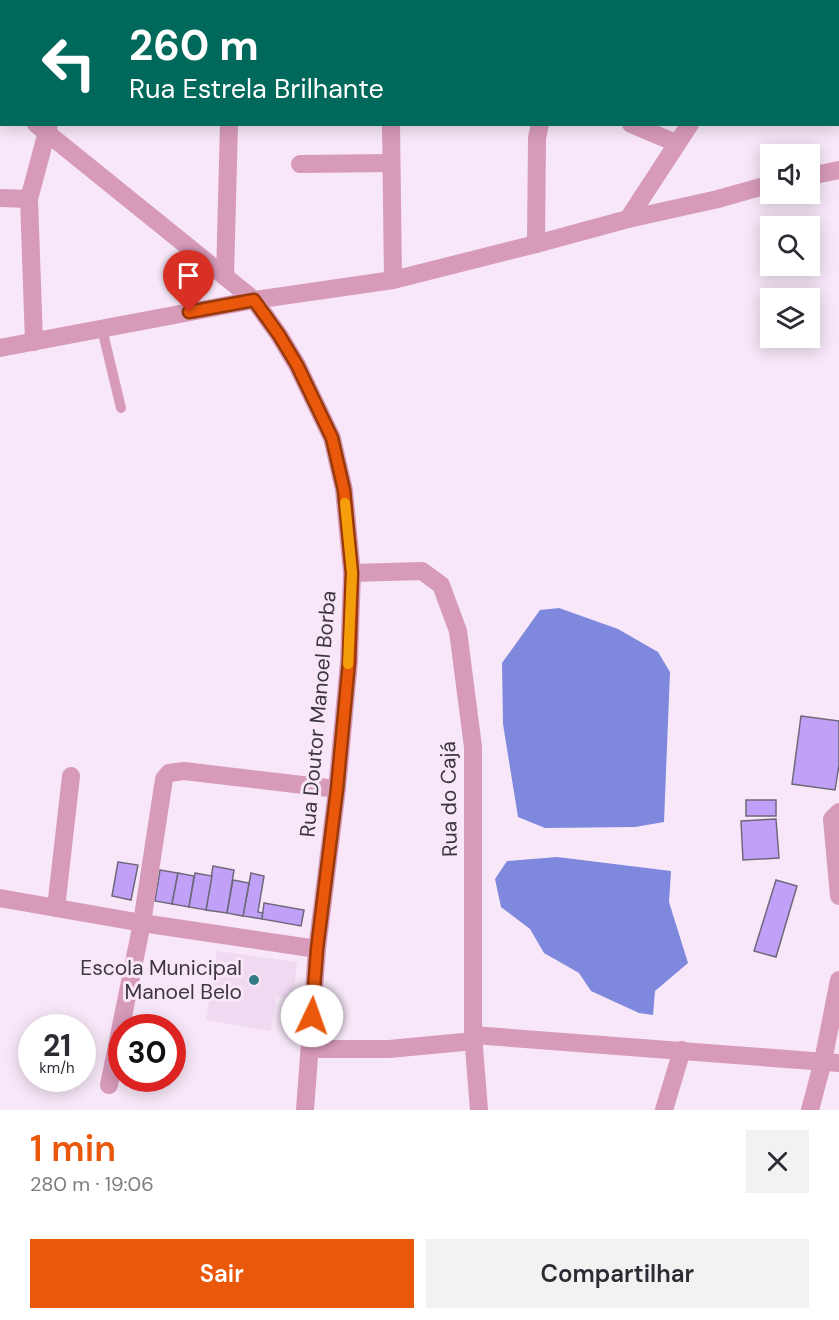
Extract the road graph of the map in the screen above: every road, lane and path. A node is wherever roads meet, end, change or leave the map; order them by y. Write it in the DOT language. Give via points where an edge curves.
graph roads {
  1 [pos="229,126"];
  2 [pos="391,126"];
  3 [pos="540,126"];
  4 [pos="636,126"];
  5 [pos="689,126"];
  6 [pos="44,128"];
  7 [pos="676,143"];
  8 [pos="391,163"];
  9 [pos="300,164"];
  10 [pos="839,170"];
  11 [pos="820,174"];
  12 [pos="760,187"];
  13 [pos="0,198"];
  14 [pos="29,199"];
  15 [pos="628,219"];
  16 [pos="536,244"];
  17 [pos="225,277"];
  18 [pos="393,280"];
  19 [pos="254,300"];
  20 [pos="102,329"];
  21 [pos="34,342"];
  22 [pos="0,348"];
  23 [pos="121,408"];
  24 [pos="352,573"];
  25 [pos="71,776"];
  26 [pos="337,789"];
  27 [pos="839,812"];
  28 [pos="839,896"];
  29 [pos="0,898"];
  30 [pos="56,908"];
  31 [pos="142,922"];
  32 [pos="317,949"];
  33 [pos="839,980"];
  34 [pos="123,1014"];
  35 [pos="473,1038"];
  36 [pos="311,1049"];
  37 [pos="682,1050"];
  38 [pos="831,1062"];
  39 [pos="305,1110"];
  40 [pos="478,1110"];
  41 [pos="664,1110"];
  42 [pos="810,1110"];
  1 -- 17 [label="street"];
  2 -- 8 [label="street"];
  3 -- 16 [label="street"];
  4 -- 7 [label="street"];
  5 -- 7 [label="street"];
  6 -- 14 [label="street"];
  6 -- 17 [label="street, Rua Doutor Manoel Borba"];
  7 -- 15 [label="street"];
  8 -- 9 [label="street"];
  8 -- 18 [label="street"];
  10 -- 11 [label="street"];
  12 -- 15 [label="street"];
  13 -- 14 [label="street"];
  14 -- 21 [label="street"];
  15 -- 16 [label="street"];
  16 -- 18 [label="street"];
  17 -- 19 [label="street, Rua Doutor Manoel Borba"];
  18 -- 19 [label="street"];
  19 -- 20 [label="street"];
  19 -- 24 [label="street, Rua Doutor Manoel Borba" via="297,365 332,438 344,490"];
  20 -- 21 [label="street"];
  20 -- 23 [label="lane"];
  21 -- 22 [label="street"];
  24 -- 26 [label="street, Rua Doutor Manoel Borba" via="349,662"];
  24 -- 35 [label="street, Rua do Cajá" via="422,572 441,585 458,631 473,747"];
  25 -- 30 [label="street"];
  26 -- 31 [label="street" via="184,771 169,773 164,778"];
  26 -- 32 [label="street, Rua Doutor Manoel Borba"];
  27 -- 28 [label="street" via="832,819"];
  29 -- 30 [label="street"];
  30 -- 31 [label="street"];
  31 -- 32 [label="street"];
  31 -- 34 [label="street"];
  32 -- 36 [label="street, Rua Doutor Manoel Borba"];
  33 -- 38 [label="street"];
  35 -- 36 [label="street" via="389,1049"];
  35 -- 37 [label="street"];
  35 -- 40 [label="street, Rua do Cajá"];
  36 -- 39 [label="street, Rua Doutor Manoel Borba"];
  37 -- 38 [label="street"];
  37 -- 41 [label="street"];
  38 -- 42 [label="street"];
}
